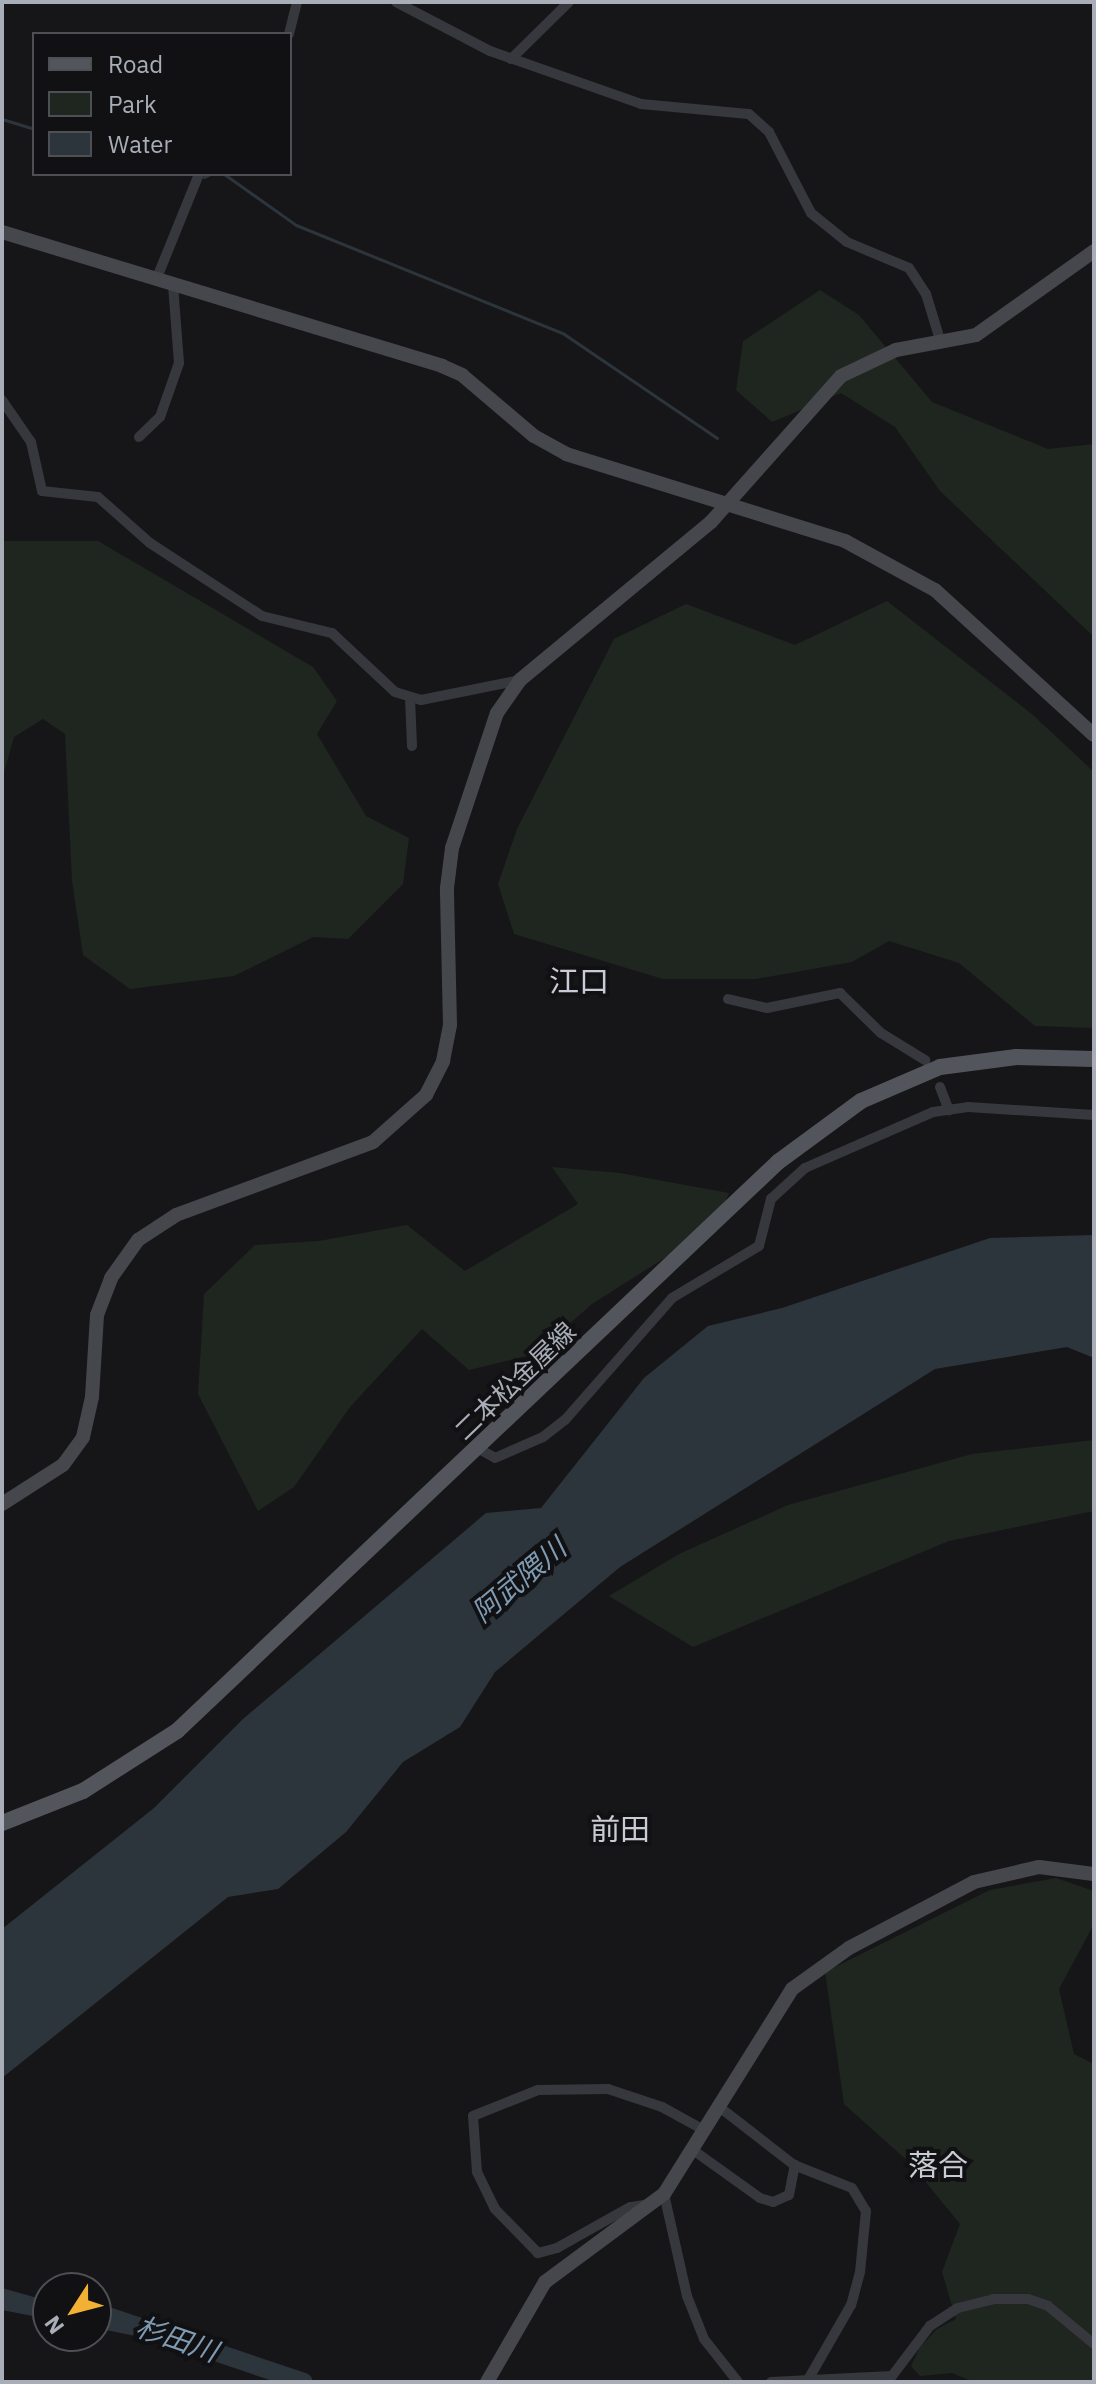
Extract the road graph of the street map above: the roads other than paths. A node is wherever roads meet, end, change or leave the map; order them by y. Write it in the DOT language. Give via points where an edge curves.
graph roads {
  1 [pos="297,2"];
  2 [pos="396,2"];
  3 [pos="569,2"];
  4 [pos="290,32"];
  5 [pos="511,59"];
  6 [pos="198,176"];
  7 [pos="2,232"];
  8 [pos="1094,251"];
  9 [pos="156,280"];
  10 [pos="173,285"];
  11 [pos="941,343"];
  12 [pos="2,400"];
  13 [pos="139,437"];
  14 [pos="729,505"];
  15 [pos="520,680"];
  16 [pos="410,698"];
  17 [pos="1094,735"];
  18 [pos="412,746"];
  19 [pos="728,999"];
  20 [pos="1094,1059"];
  21 [pos="925,1060"];
  22 [pos="940,1087"];
  23 [pos="949,1110"];
  24 [pos="1094,1115"];
  25 [pos="479,1449"];
  26 [pos="2,1504"];
  27 [pos="2,1823"];
  28 [pos="1094,1874"];
  29 [pos="718,2106"];
  30 [pos="704,2130"];
  31 [pos="693,2150"];
  32 [pos="795,2165"];
  33 [pos="659,2199"];
  34 [pos="1094,2344"];
  35 [pos="809,2378"];
  36 [pos="487,2382"];
  37 [pos="738,2382"];
  38 [pos="771,2382"];
  1 -- 4 [label="street"];
  2 -- 5 [label="street"];
  3 -- 5 [label="street"];
  5 -- 11 [label="street" via="641,104 749,114 769,132 811,213 847,242 909,268 926,294"];
  6 -- 9 [label="street"];
  7 -- 9 [label="street"];
  8 -- 11 [label="street" via="996,324"];
  9 -- 10 [label="street"];
  10 -- 13 [label="street" via="179,363 160,417"];
  10 -- 14 [label="street" via="442,366 462,375 534,436 566,454"];
  11 -- 14 [label="street" via="896,350 841,376"];
  12 -- 16 [label="street" via="31,442 42,491 98,497 150,543 262,616 332,633 395,692"];
  14 -- 15 [label="street"];
  14 -- 17 [label="street" via="845,541 899,567 974,622"];
  15 -- 16 [label="street"];
  15 -- 26 [label="street" via="497,713 452,848 447,888 450,1025 443,1061 426,1095 373,1142 176,1215 138,1240 111,1278 97,1315 92,1397 83,1437 63,1465"];
  16 -- 18 [label="street"];
  19 -- 21 [label="street" via="767,1008 840,993 881,1033"];
  20 -- 25 [label="main road, 二本松金屋線" via="1016,1057 940,1067 861,1101 778,1162"];
  22 -- 23 [label="street"];
  23 -- 24 [label="street"];
  23 -- 25 [label="street" via="917,1117 793,1176 771,1199 759,1246 672,1298 565,1420 543,1437 495,1458"];
  25 -- 27 [label="main road, 二本松金屋線" via="177,1731 83,1791"];
  28 -- 29 [label="street" via="1039,1867 995,1875 826,1962 784,1999"];
  29 -- 30 [label="street"];
  29 -- 32 [label="street"];
  30 -- 31 [label="street"];
  30 -- 33 [label="street" via="662,2107 608,2089 538,2090 473,2116 477,2172 495,2209 538,2253 557,2248 630,2207"];
  31 -- 32 [label="street" via="773,2202 789,2195"];
  31 -- 33 [label="street"];
  32 -- 35 [label="street" via="852,2188 866,2211 851,2305"];
  33 -- 36 [label="street" via="545,2282"];
  33 -- 37 [label="street" via="704,2339"];
  34 -- 35 [label="street" via="1048,2306 1028,2299 993,2299 958,2308 930,2326 892,2376 870,2381"];
  35 -- 38 [label="street"];
}
